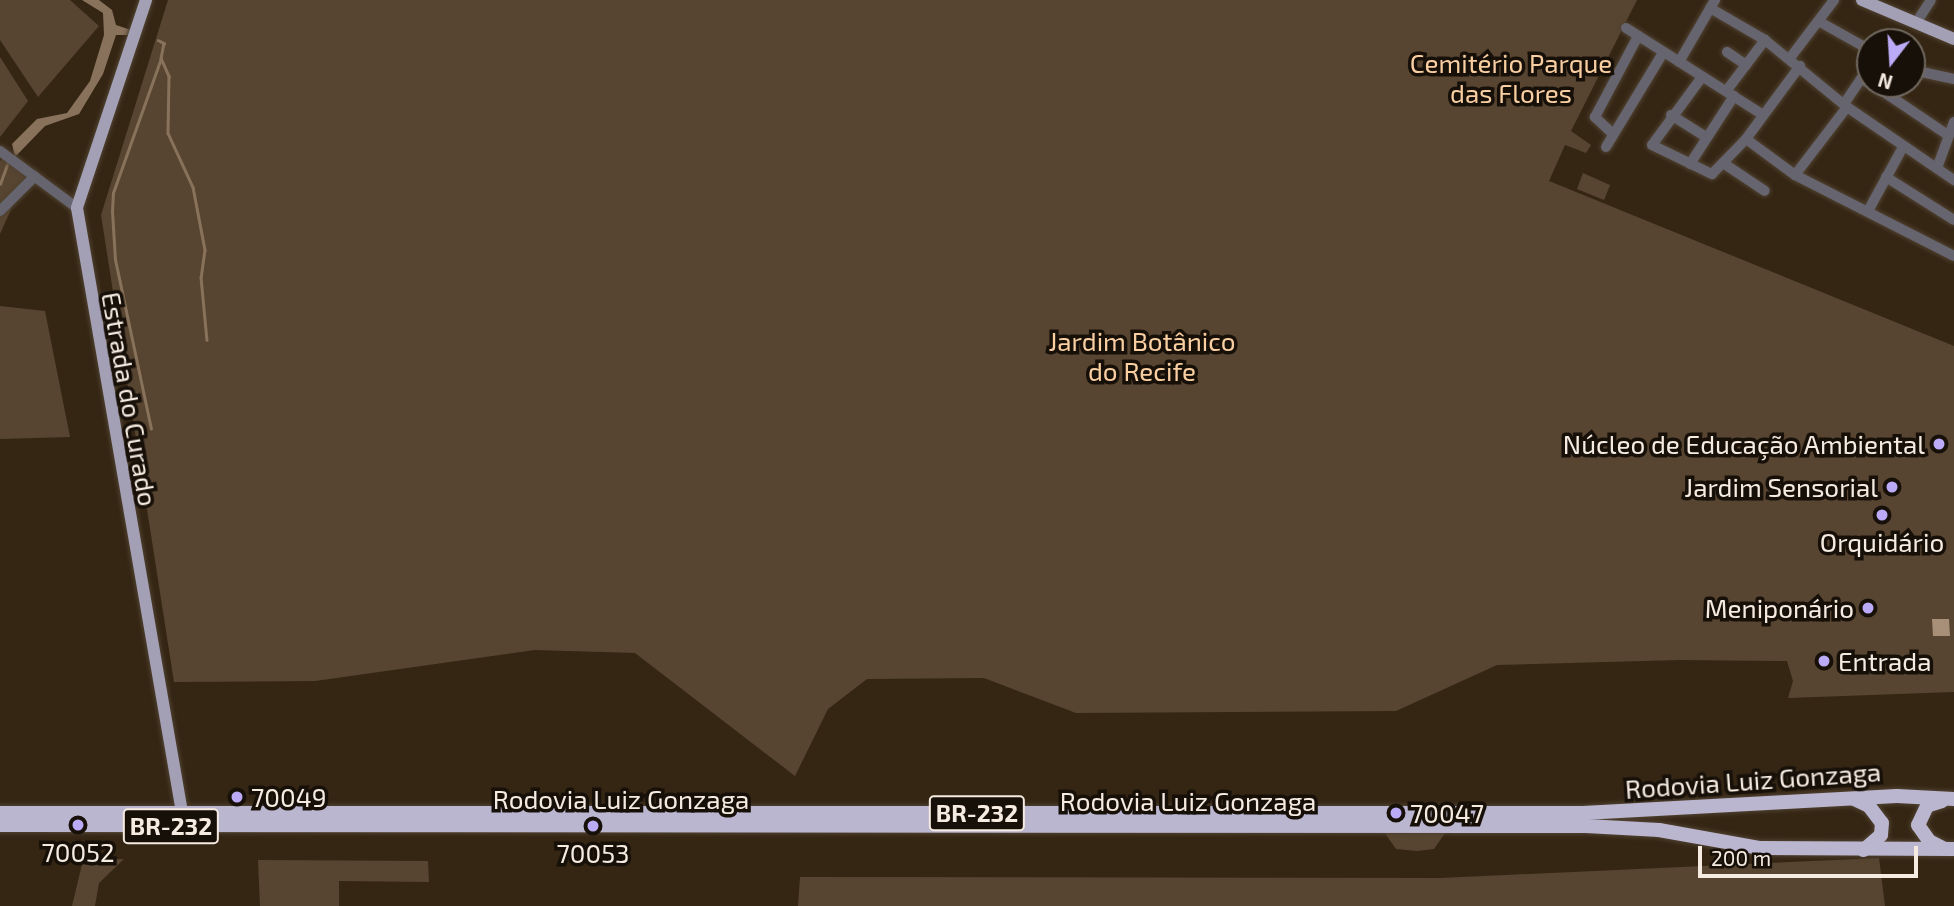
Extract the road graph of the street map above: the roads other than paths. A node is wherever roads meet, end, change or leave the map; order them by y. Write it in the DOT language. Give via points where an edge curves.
graph roads {
  1 [pos="146,0"];
  2 [pos="1834,0"];
  3 [pos="1862,0"];
  4 [pos="1925,2"];
  5 [pos="1713,4"];
  6 [pos="1820,22"];
  7 [pos="1916,23"];
  8 [pos="1626,28"];
  9 [pos="1638,36"];
  10 [pos="1954,39"];
  11 [pos="1765,40"];
  12 [pos="1856,42"];
  13 [pos="1727,52"];
  14 [pos="1663,53"];
  15 [pos="1790,58"];
  16 [pos="1679,62"];
  17 [pos="1746,65"];
  18 [pos="1800,66"];
  19 [pos="1926,73"];
  20 [pos="1702,77"];
  21 [pos="1954,79"];
  22 [pos="1856,88"];
  23 [pos="1731,93"];
  24 [pos="1892,98"];
  25 [pos="1846,105"];
  26 [pos="1763,115"];
  27 [pos="1671,116"];
  28 [pos="1954,122"];
  29 [pos="1613,134"];
  30 [pos="1948,135"];
  31 [pos="1706,137"];
  32 [pos="1746,139"];
  33 [pos="1606,147"];
  34 [pos="1903,147"];
  35 [pos="0,151"];
  36 [pos="1723,163"];
  37 [pos="1690,164"];
  38 [pos="1937,168"];
  39 [pos="1795,175"];
  40 [pos="35,176"];
  41 [pos="1886,177"];
  42 [pos="1954,180"];
  43 [pos="1765,191"];
  44 [pos="77,208"];
  45 [pos="0,211"];
  46 [pos="1868,211"];
  47 [pos="1954,220"];
  48 [pos="1954,256"];
  49 [pos="1850,798"];
  50 [pos="1954,799"];
  51 [pos="0,813"];
  52 [pos="182,813"];
  53 [pos="0,825"];
  54 [pos="1951,849"];
  55 [pos="1863,851"];
  1 -- 44 [label="main road, Estrada do Curado"];
  2 -- 6 [label="street"];
  3 -- 7 [label="main road"];
  4 -- 7 [label="street"];
  5 -- 11 [label="street"];
  5 -- 16 [label="street"];
  6 -- 12 [label="street"];
  6 -- 15 [label="street"];
  7 -- 10 [label="main road"];
  8 -- 9 [label="street"];
  9 -- 14 [label="street"];
  9 -- 29 [label="street" via="1596,112 1596,121"];
  11 -- 15 [label="street"];
  11 -- 17 [label="street"];
  13 -- 17 [label="street"];
  14 -- 16 [label="street"];
  14 -- 29 [label="street"];
  15 -- 18 [label="street"];
  16 -- 20 [label="street"];
  17 -- 23 [label="street"];
  18 -- 25 [label="street"];
  18 -- 26 [label="street"];
  19 -- 21 [label="street"];
  20 -- 23 [label="street"];
  20 -- 27 [label="street"];
  22 -- 25 [label="street"];
  23 -- 26 [label="street"];
  23 -- 31 [label="street"];
  24 -- 30 [label="street"];
  25 -- 34 [label="street"];
  25 -- 39 [label="street"];
  26 -- 32 [label="street"];
  27 -- 31 [label="street"];
  27 -- 37 [label="street" via="1652,141 1653,149"];
  28 -- 30 [label="street"];
  29 -- 33 [label="street"];
  30 -- 38 [label="street"];
  31 -- 37 [label="street"];
  32 -- 36 [label="street"];
  32 -- 39 [label="street"];
  34 -- 38 [label="street"];
  34 -- 41 [label="street"];
  35 -- 40 [label="street"];
  36 -- 37 [label="street" via="1712,174"];
  36 -- 43 [label="street"];
  38 -- 42 [label="street"];
  39 -- 46 [label="street"];
  40 -- 44 [label="street"];
  40 -- 45 [label="street"];
  41 -- 46 [label="street"];
  41 -- 47 [label="street"];
  44 -- 52 [label="main road, Estrada do Curado"];
  46 -- 48 [label="street"];
  49 -- 50 [label="highway, Rodovia Luiz Gonzaga / BR-232"];
  49 -- 52 [label="highway, Rodovia Luiz Gonzaga / BR-232" via="1637,813"];
  49 -- 55 [label="highway" via="1869,806 1882,822 1881,835"];
  50 -- 54 [label="highway" via="1927,806 1918,818 1929,841"];
  51 -- 52 [label="highway, Rodovia Luiz Gonzaga / BR-232"];
  53 -- 55 [label="highway, Rodovia Luiz Gonzaga / BR-232" via="1586,826 1659,830 1759,848"];
  54 -- 55 [label="highway, Rodovia Luiz Gonzaga / BR-232"];
}
